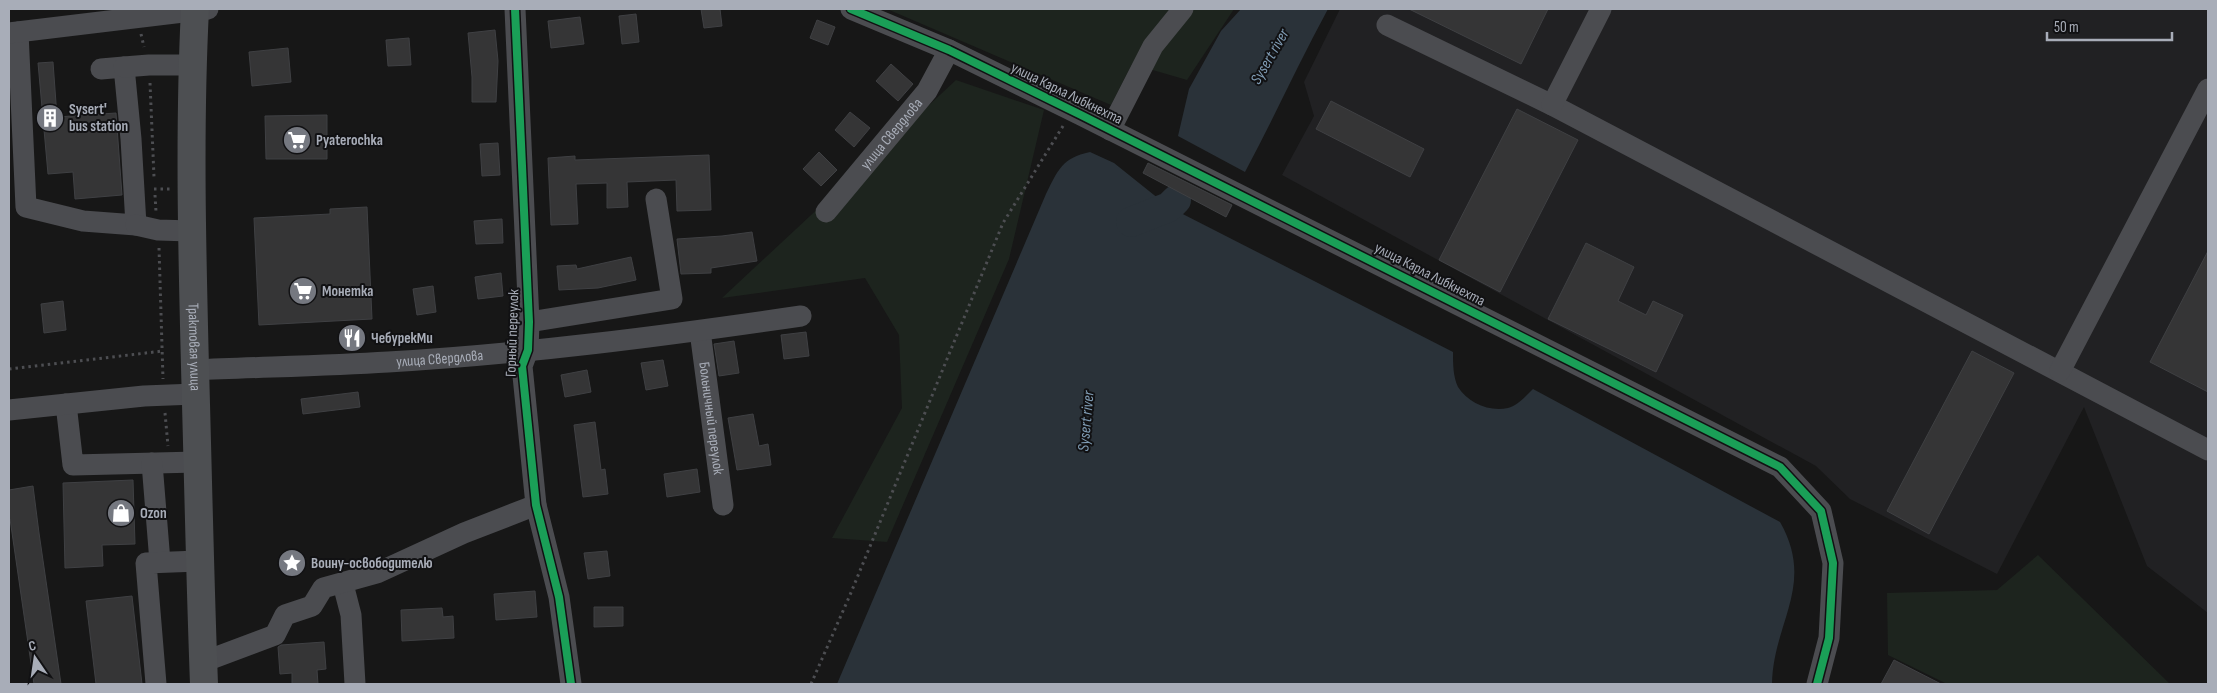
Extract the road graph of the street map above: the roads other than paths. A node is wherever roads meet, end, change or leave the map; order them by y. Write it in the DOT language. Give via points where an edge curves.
graph roads {
  1 [pos="200,9"];
  2 [pos="515,9"];
  3 [pos="851,9"];
  4 [pos="1183,9"];
  5 [pos="1601,9"];
  6 [pos="1387,25"];
  7 [pos="13,32"];
  8 [pos="949,50"];
  9 [pos="192,65"];
  10 [pos="124,67"];
  11 [pos="101,69"];
  12 [pos="2208,89"];
  13 [pos="1552,105"];
  14 [pos="1110,130"];
  15 [pos="656,199"];
  16 [pos="826,212"];
  17 [pos="136,225"];
  18 [pos="192,231"];
  19 [pos="801,316"];
  20 [pos="529,322"];
  21 [pos="700,331"];
  22 [pos="528,350"];
  23 [pos="2060,371"];
  24 [pos="195,382"];
  25 [pos="66,404"];
  26 [pos="9,410"];
  27 [pos="2208,450"];
  28 [pos="197,462"];
  29 [pos="161,463"];
  30 [pos="536,505"];
  31 [pos="723,505"];
  32 [pos="199,560"];
  33 [pos="160,562"];
  34 [pos="343,584"];
  35 [pos="203,673"];
  36 [pos="156,684"];
  37 [pos="355,684"];
  38 [pos="571,684"];
  39 [pos="1817,684"];
  1 -- 7 [label="street"];
  1 -- 9 [label="main road, Трактовая улица"];
  2 -- 20 [label="street, Горный переулок"];
  3 -- 8 [label="street, улица Карла Либкнехта"];
  4 -- 14 [label="street" via="1153,46"];
  5 -- 13 [label="street"];
  6 -- 13 [label="street"];
  7 -- 17 [label="street" via="26,207 83,221"];
  8 -- 14 [label="street, улица Карла Либкнехта"];
  8 -- 16 [label="street, улица Свердлова" via="927,91"];
  9 -- 10 [label="street"];
  9 -- 18 [label="main road, Трактовая улица"];
  10 -- 11 [label="street"];
  10 -- 17 [label="street" via="132,139"];
  12 -- 23 [label="street"];
  13 -- 23 [label="street"];
  14 -- 39 [label="street, улица Карла Либкнехта" via="1780,467 1821,511 1833,563 1829,638"];
  15 -- 20 [label="street" via="672,299"];
  17 -- 18 [label="street" via="158,230"];
  18 -- 24 [label="main road, Трактовая улица"];
  19 -- 21 [label="street, улица Свердлова"];
  20 -- 22 [label="street, Горный переулок"];
  21 -- 22 [label="street, улица Свердлова"];
  21 -- 31 [label="street, Больничный переулок"];
  22 -- 24 [label="street, улица Свердлова"];
  22 -- 30 [label="street, Горный переулок" via="522,366"];
  23 -- 27 [label="street"];
  24 -- 25 [label="street, улица Свердлова" via="164,394"];
  24 -- 28 [label="main road, Трактовая улица"];
  25 -- 26 [label="street, улица Свердлова"];
  25 -- 29 [label="street" via="74,465"];
  28 -- 29 [label="street"];
  28 -- 32 [label="main road, Трактовая улица"];
  29 -- 33 [label="street"];
  30 -- 34 [label="street" via="464,533 377,573"];
  30 -- 38 [label="street, Горный переулок" via="559,597"];
  32 -- 33 [label="street"];
  32 -- 35 [label="main road, Трактовая улица"];
  33 -- 36 [label="street" via="146,563"];
  34 -- 35 [label="street" via="322,588 312,606 284,615 275,635"];
  34 -- 37 [label="street" via="351,615"];
}
